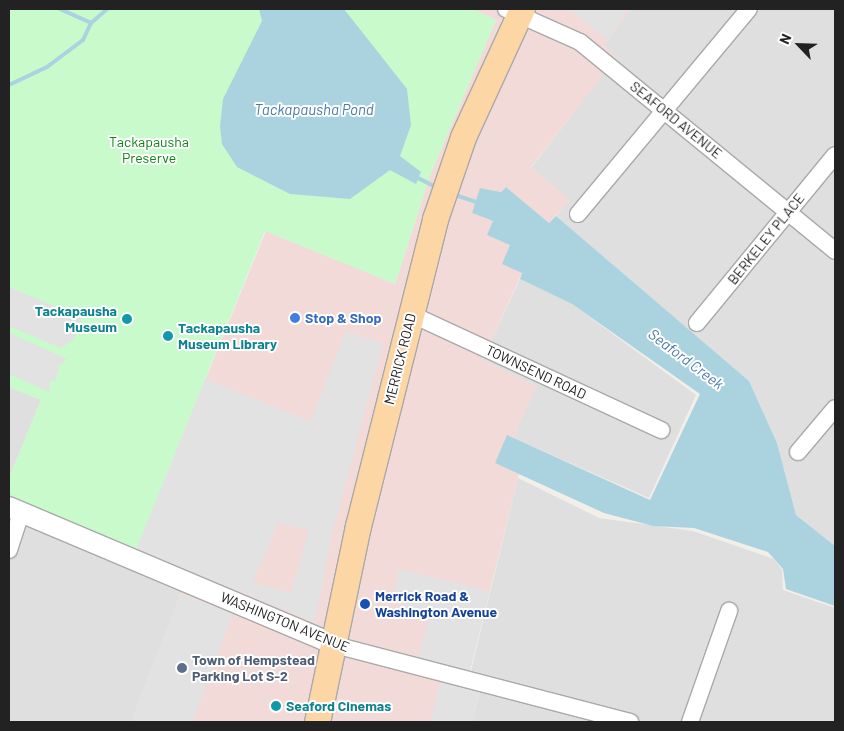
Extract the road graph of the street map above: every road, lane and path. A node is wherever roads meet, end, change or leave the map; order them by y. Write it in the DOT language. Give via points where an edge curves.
graph roads {
  1 [pos="749,9"];
  2 [pos="515,11"];
  3 [pos="664,110"];
  4 [pos="835,155"];
  5 [pos="788,212"];
  6 [pos="578,214"];
  7 [pos="835,251"];
  8 [pos="411,314"];
  9 [pos="697,322"];
  10 [pos="835,408"];
  11 [pos="661,430"];
  12 [pos="798,452"];
  13 [pos="15,509"];
  14 [pos="9,550"];
  15 [pos="728,611"];
  16 [pos="335,644"];
  17 [pos="317,722"];
  18 [pos="630,722"];
  19 [pos="690,722"];
  1 -- 3 [label="street"];
  2 -- 3 [label="street, SEAFORD AVENUE" via="572,36"];
  2 -- 8 [label="main road, MERRICK ROAD" via="463,137 435,219"];
  3 -- 5 [label="street, SEAFORD AVENUE"];
  3 -- 6 [label="street"];
  4 -- 5 [label="street, BERKELEY PLACE"];
  5 -- 7 [label="street, SEAFORD AVENUE"];
  5 -- 9 [label="street, BERKELEY PLACE"];
  8 -- 11 [label="street, TOWNSEND ROAD"];
  8 -- 16 [label="main road, MERRICK ROAD" via="358,526"];
  10 -- 12 [label="street"];
  13 -- 14 [label="street"];
  13 -- 16 [label="street, WASHINGTON AVENUE"];
  15 -- 19 [label="street"];
  16 -- 17 [label="main road, MERRICK ROAD"];
  16 -- 18 [label="street, WASHINGTON AVENUE"];
}
